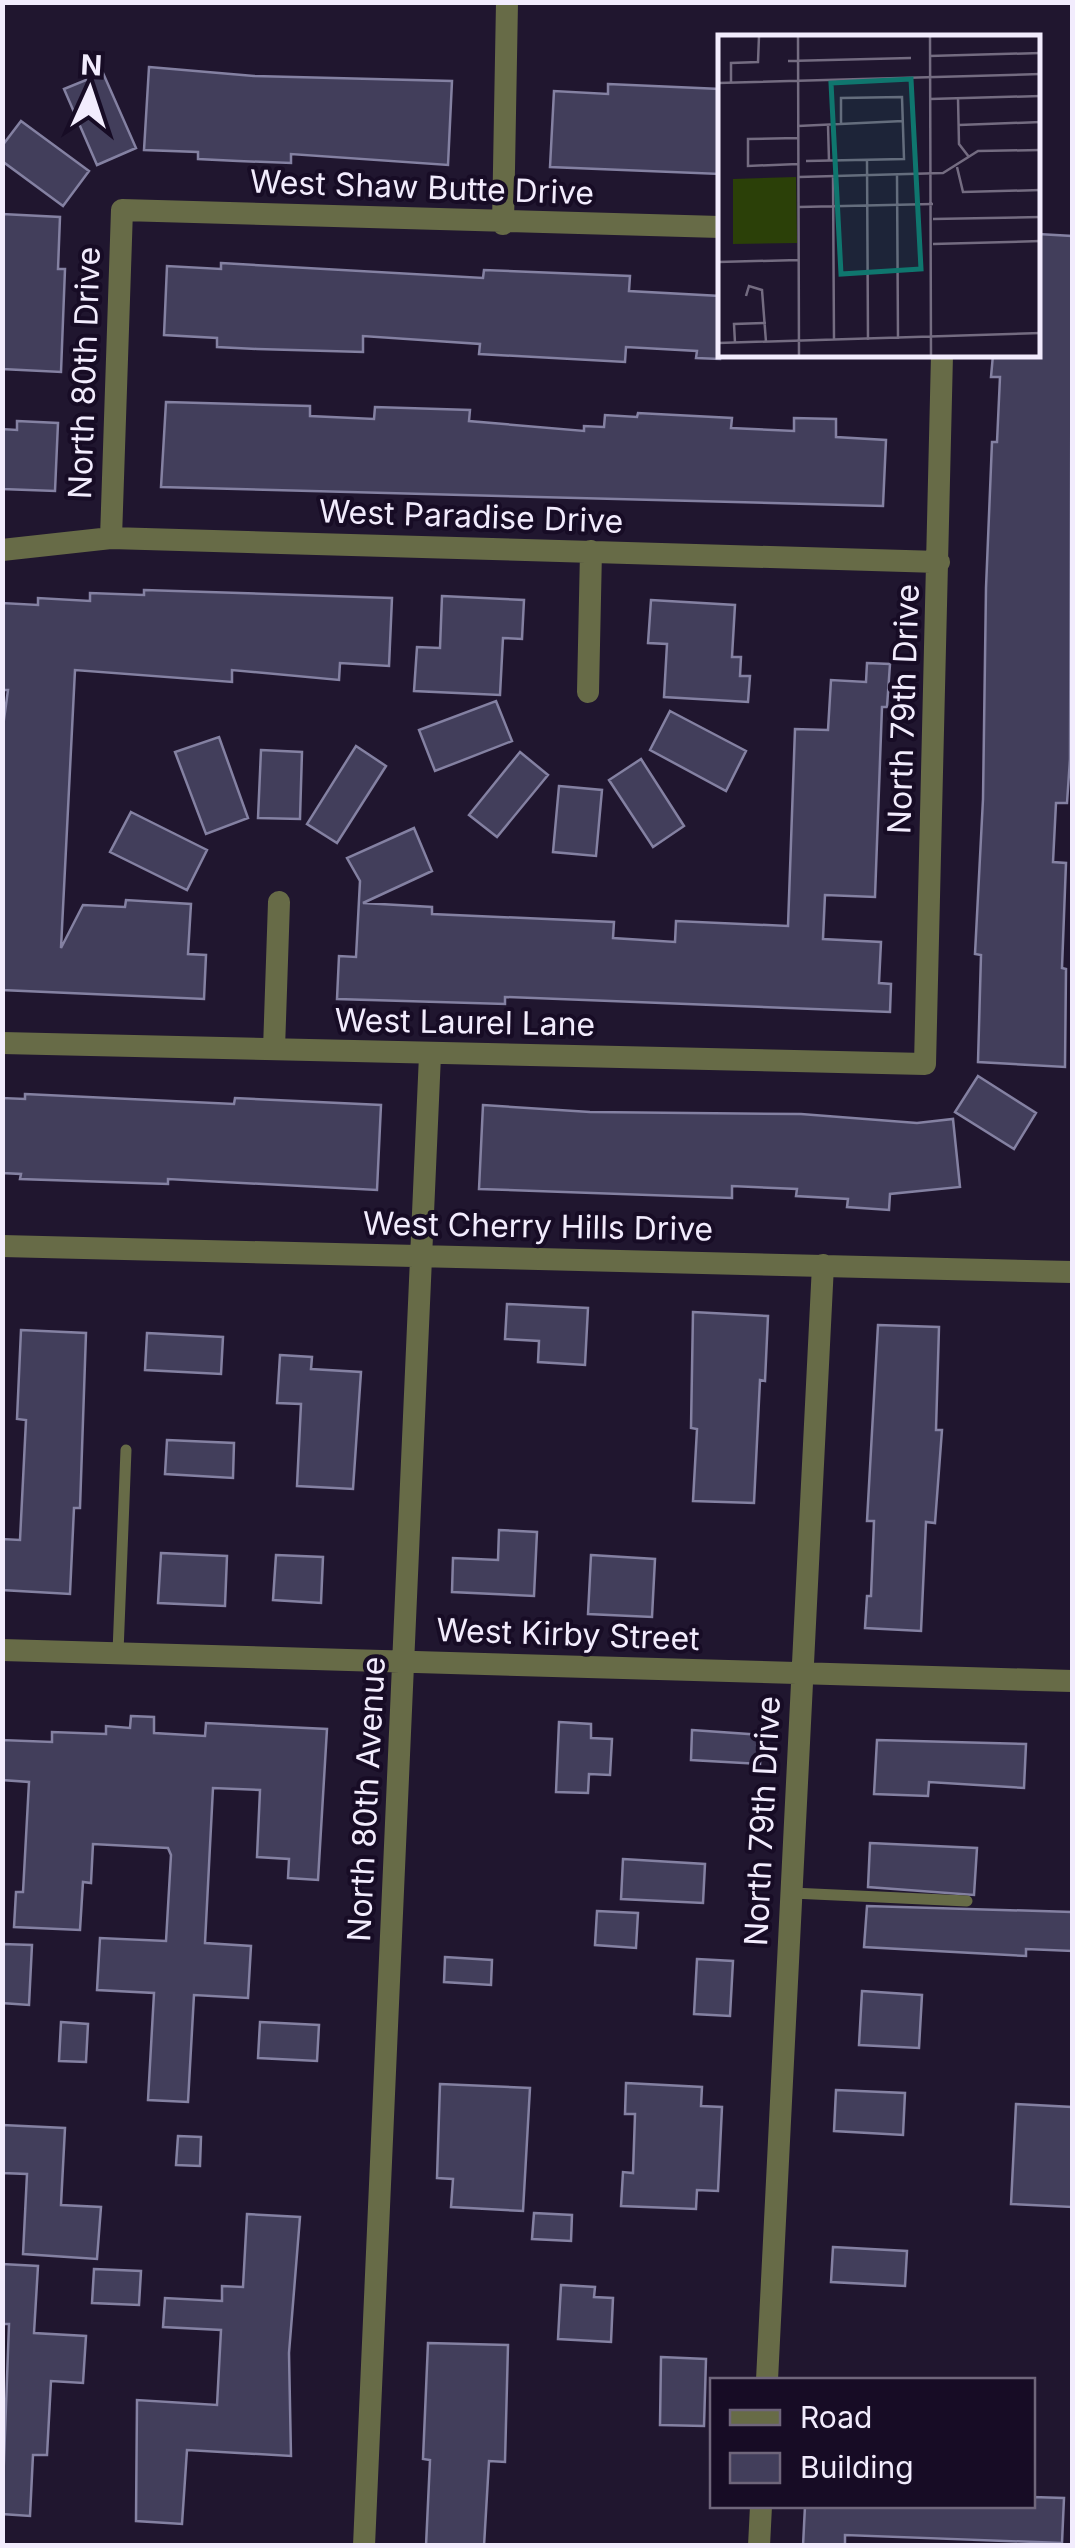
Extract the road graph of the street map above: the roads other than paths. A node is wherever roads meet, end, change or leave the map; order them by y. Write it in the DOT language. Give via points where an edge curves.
graph roads {
  1 [pos="507,2"];
  2 [pos="122,210"];
  3 [pos="503,224"];
  4 [pos="718,228"];
  5 [pos="942,358"];
  6 [pos="110,538"];
  7 [pos="2,550"];
  8 [pos="591,552"];
  9 [pos="939,562"];
  10 [pos="588,692"];
  11 [pos="279,902"];
  12 [pos="2,1043"];
  13 [pos="274,1049"];
  14 [pos="430,1055"];
  15 [pos="925,1064"];
  16 [pos="2,1246"];
  17 [pos="424,1256"];
  18 [pos="823,1266"];
  19 [pos="1072,1272"];
  20 [pos="126,1450"];
  21 [pos="2,1650"];
  22 [pos="118,1652"];
  23 [pos="405,1661"];
  24 [pos="802,1674"];
  25 [pos="1072,1681"];
  26 [pos="790,1893"];
  27 [pos="967,1901"];
  28 [pos="767,2378"];
  29 [pos="761,2508"];
  30 [pos="364,2546"];
  31 [pos="759,2546"];
  1 -- 3 [label="street"];
  2 -- 3 [label="street, West Shaw Butte Drive"];
  2 -- 6 [label="street, North 80th Drive"];
  3 -- 4 [label="street, West Shaw Butte Drive"];
  5 -- 9 [label="street, North 79th Drive"];
  6 -- 7 [label="street, West Paradise Drive"];
  6 -- 8 [label="street, West Paradise Drive"];
  8 -- 9 [label="street, West Paradise Drive"];
  8 -- 10 [label="street"];
  9 -- 15 [label="street, North 79th Drive"];
  11 -- 13 [label="street"];
  12 -- 13 [label="street, West Laurel Lane"];
  13 -- 14 [label="street, West Laurel Lane"];
  14 -- 15 [label="street, West Laurel Lane"];
  14 -- 17 [label="street, North 80th Avenue"];
  16 -- 17 [label="street, West Cherry Hills Drive"];
  17 -- 18 [label="street, West Cherry Hills Drive"];
  17 -- 23 [label="street, North 80th Avenue"];
  18 -- 19 [label="street, West Cherry Hills Drive"];
  18 -- 24 [label="street, North 79th Drive"];
  20 -- 22 [label="lane"];
  21 -- 22 [label="street, West Kirby Street"];
  22 -- 23 [label="street, West Kirby Street"];
  23 -- 24 [label="street, West Kirby Street"];
  23 -- 30 [label="street, North 80th Avenue"];
  24 -- 25 [label="street, West Kirby Street"];
  24 -- 26 [label="street, North 79th Drive"];
  26 -- 27 [label="lane"];
  26 -- 28 [label="street, North 79th Drive"];
  29 -- 31 [label="street"];
}
